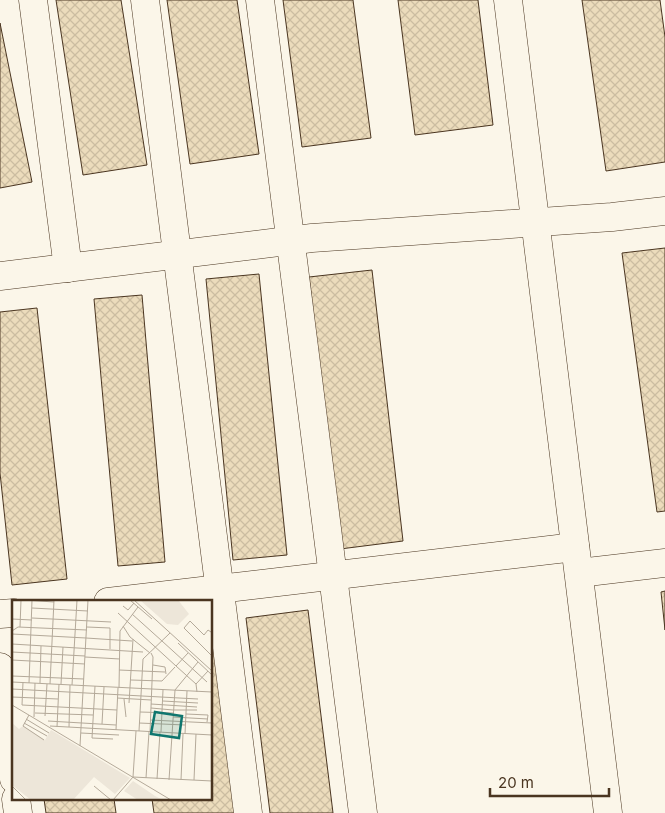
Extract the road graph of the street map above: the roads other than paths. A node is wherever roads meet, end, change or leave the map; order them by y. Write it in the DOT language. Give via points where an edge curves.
graph roads {
  1 [pos="33,0"];
  2 [pos="145,0"];
  3 [pos="260,0"];
  4 [pos="508,0"];
  5 [pos="665,211"];
  6 [pos="536,223"];
  7 [pos="291,241"];
  8 [pos="178,254"];
  9 [pos="68,268"];
  10 [pos="0,276"];
  11 [pos="577,560"];
  12 [pos="665,563"];
  13 [pos="334,575"];
  14 [pos="220,589"];
  15 [pos="125,600"];
  16 [pos="0,667"];
  17 [pos="12,763"];
  18 [pos="16,800"];
  19 [pos="18,813"];
  20 [pos="248,813"];
  21 [pos="363,813"];
  22 [pos="608,813"];
  1 -- 9 [label="street"];
  2 -- 8 [label="street"];
  3 -- 7 [label="street"];
  4 -- 6 [label="street"];
  5 -- 6 [label="street"];
  6 -- 7 [label="street"];
  6 -- 11 [label="street"];
  7 -- 8 [label="street"];
  7 -- 13 [label="street"];
  8 -- 9 [label="street"];
  8 -- 14 [label="street"];
  9 -- 10 [label="street"];
  11 -- 12 [label="street"];
  11 -- 13 [label="street"];
  11 -- 22 [label="street"];
  13 -- 14 [label="street"];
  13 -- 21 [label="street"];
  14 -- 15 [label="street"];
  14 -- 20 [label="street"];
  16 -- 17 [label="street"];
  18 -- 19 [label="street"];
}
